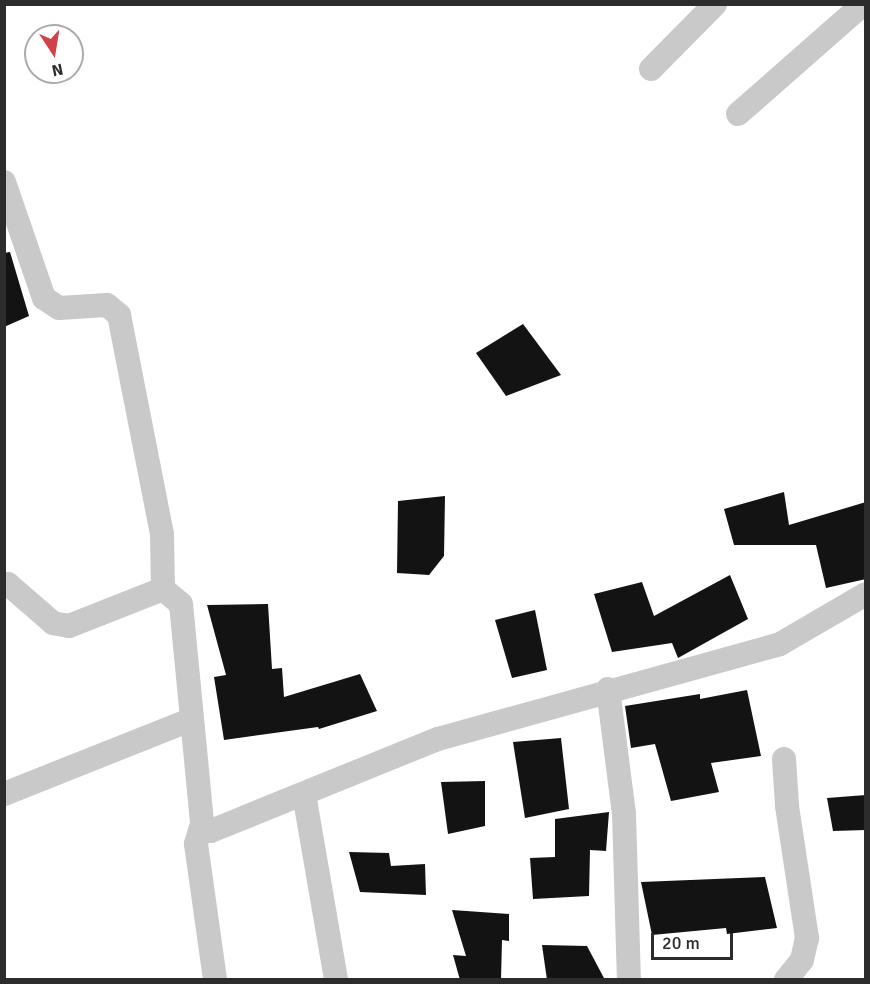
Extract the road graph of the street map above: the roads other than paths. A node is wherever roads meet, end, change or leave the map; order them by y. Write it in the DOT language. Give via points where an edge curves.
graph roads {
  1 [pos="715,4"];
  2 [pos="863,4"];
  3 [pos="651,69"];
  4 [pos="738,114"];
  5 [pos="4,182"];
  6 [pos="4,585"];
  7 [pos="163,589"];
  8 [pos="866,594"];
  9 [pos="608,689"];
  10 [pos="192,719"];
  11 [pos="784,759"];
  12 [pos="4,794"];
  13 [pos="304,794"];
  14 [pos="202,824"];
  15 [pos="215,980"];
  16 [pos="336,980"];
  17 [pos="629,980"];
  18 [pos="786,980"];
  1 -- 3 [label="street"];
  2 -- 4 [label="street"];
  5 -- 7 [label="street" via="44,298 59,308 107,305 119,315 162,535"];
  6 -- 7 [label="street" via="8,584 52,623 69,626"];
  7 -- 10 [label="street" via="181,604"];
  8 -- 9 [label="street" via="780,644"];
  9 -- 13 [label="street" via="438,739"];
  9 -- 17 [label="street" via="624,814"];
  10 -- 12 [label="street"];
  10 -- 14 [label="street"];
  11 -- 18 [label="street" via="787,806 807,938 802,960"];
  13 -- 14 [label="street" via="211,831"];
  13 -- 16 [label="street"];
  14 -- 15 [label="street" via="195,844"];
}
